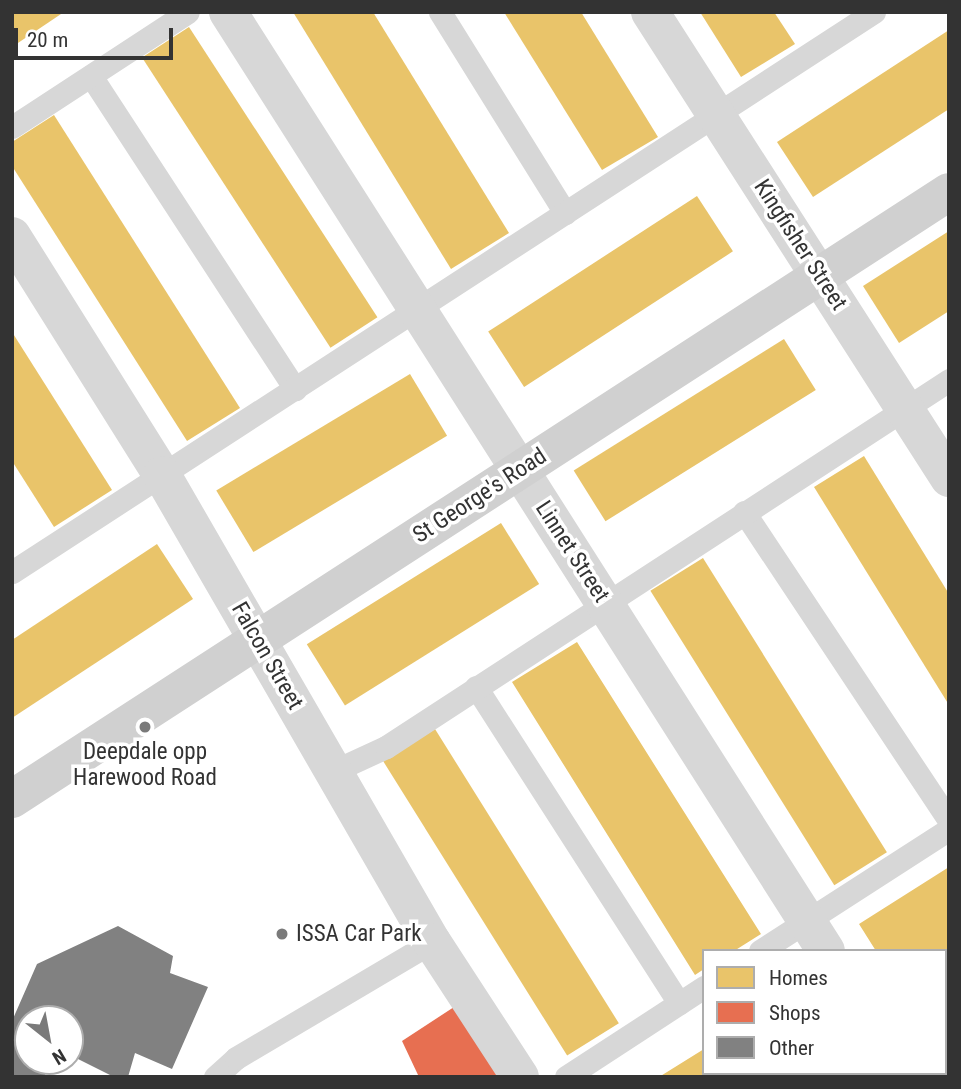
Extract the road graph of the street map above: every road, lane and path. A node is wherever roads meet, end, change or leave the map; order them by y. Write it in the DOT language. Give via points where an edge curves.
graph roads {
  1 [pos="188,12"];
  2 [pos="228,12"];
  3 [pos="440,12"];
  4 [pos="650,12"];
  5 [pos="872,13"];
  6 [pos="91,76"];
  7 [pos="717,115"];
  8 [pos="12,127"];
  9 [pos="949,192"];
  10 [pos="565,214"];
  11 [pos="12,236"];
  12 [pos="819,276"];
  13 [pos="416,310"];
  14 [pos="949,380"];
  15 [pos="295,389"];
  16 [pos="904,408"];
  17 [pos="520,470"];
  18 [pos="162,475"];
  19 [pos="949,478"];
  20 [pos="744,512"];
  21 [pos="12,572"];
  22 [pos="604,602"];
  23 [pos="257,641"];
  24 [pos="476,687"];
  25 [pos="336,770"];
  26 [pos="12,799"];
  27 [pos="949,820"];
  28 [pos="949,829"];
  29 [pos="816,936"];
  30 [pos="432,942"];
  31 [pos="767,949"];
  32 [pos="702,988"];
  33 [pos="679,1003"];
  34 [pos="215,1077"];
  35 [pos="520,1077"];
  36 [pos="566,1077"];
  1 -- 6 [label="lane"];
  2 -- 13 [label="street, Linnet Street"];
  3 -- 10 [label="lane"];
  4 -- 7 [label="street, Kingfisher Street"];
  5 -- 7 [label="lane"];
  6 -- 8 [label="lane"];
  6 -- 15 [label="lane"];
  7 -- 10 [label="lane"];
  7 -- 12 [label="street, Kingfisher Street"];
  9 -- 12 [label="street, St George's Road"];
  10 -- 13 [label="lane"];
  11 -- 18 [label="street, Falcon Street"];
  12 -- 16 [label="street, Kingfisher Street"];
  12 -- 17 [label="street, St George's Road"];
  13 -- 15 [label="lane"];
  13 -- 17 [label="street, Linnet Street"];
  14 -- 16 [label="lane"];
  15 -- 18 [label="lane"];
  16 -- 19 [label="street, Kingfisher Street"];
  16 -- 20 [label="lane"];
  17 -- 22 [label="street, Linnet Street"];
  17 -- 23 [label="street, St George's Road"];
  18 -- 21 [label="lane"];
  18 -- 23 [label="street, Falcon Street"];
  20 -- 22 [label="lane"];
  20 -- 27 [label="lane"];
  22 -- 24 [label="lane"];
  22 -- 29 [label="street, Linnet Street"];
  23 -- 25 [label="street, Falcon Street"];
  23 -- 26 [label="street, St George's Road"];
  24 -- 25 [label="lane" via="386,747"];
  24 -- 33 [label="lane"];
  25 -- 30 [label="street, Falcon Street"];
  28 -- 29 [label="lane"];
  29 -- 31 [label="lane"];
  30 -- 34 [label="lane" via="236,1058"];
  30 -- 35 [label="street, Falcon Street"];
  32 -- 33 [label="lane"];
  33 -- 36 [label="lane"];
}
